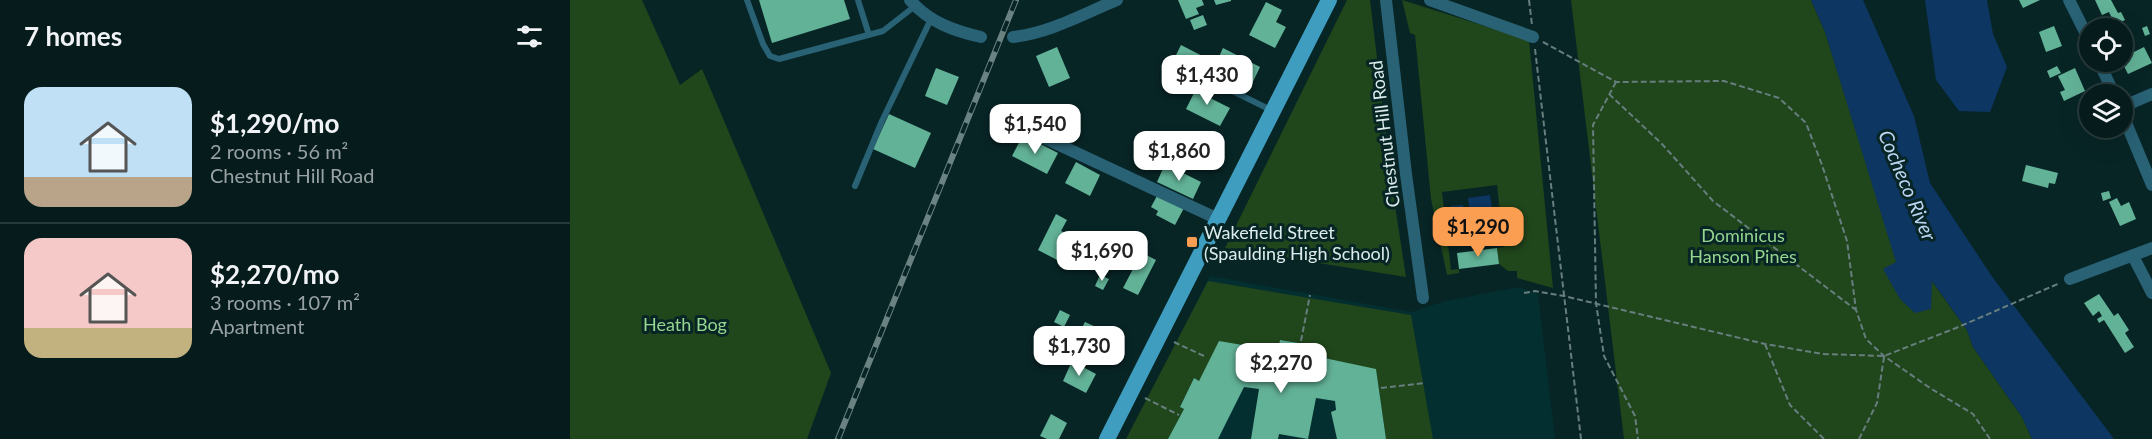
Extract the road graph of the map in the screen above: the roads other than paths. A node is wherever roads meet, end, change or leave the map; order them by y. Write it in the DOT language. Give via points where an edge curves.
graph roads {
  1 [pos="747,0"];
  2 [pos="858,0"];
  3 [pos="1117,0"];
  4 [pos="1329,0"];
  5 [pos="1386,0"];
  6 [pos="1430,0"];
  7 [pos="2069,0"];
  8 [pos="912,3"];
  9 [pos="931,19"];
  10 [pos="2079,20"];
  11 [pos="869,35"];
  12 [pos="981,37"];
  13 [pos="1013,37"];
  14 [pos="1533,37"];
  15 [pos="1178,64"];
  16 [pos="2152,94"];
  17 [pos="2133,102"];
  18 [pos="1273,111"];
  19 [pos="1023,128"];
  20 [pos="2133,138"];
  21 [pos="2152,184"];
  22 [pos="855,186"];
  23 [pos="1218,219"];
  24 [pos="2152,248"];
  25 [pos="2133,256"];
  26 [pos="2070,279"];
  27 [pos="2152,292"];
  28 [pos="1423,298"];
  29 [pos="1107,439"];
  1 -- 11 [label="lane" via="763,44 770,56 779,59"];
  2 -- 11 [label="lane"];
  3 -- 13 [label="street" via="1031,35"];
  4 -- 18 [label="main road"];
  5 -- 28 [label="street, Chestnut Hill Road"];
  6 -- 14 [label="street"];
  7 -- 10 [label="street"];
  8 -- 9 [label="street"];
  8 -- 11 [label="lane" via="882,31"];
  9 -- 12 [label="street"];
  9 -- 22 [label="lane"];
  15 -- 18 [label="lane"];
  16 -- 17 [label="street"];
  18 -- 23 [label="main road"];
  19 -- 23 [label="street"];
  20 -- 21 [label="street"];
  23 -- 29 [label="main road"];
  24 -- 25 [label="street"];
  25 -- 26 [label="street"];
  25 -- 27 [label="street"];
}
